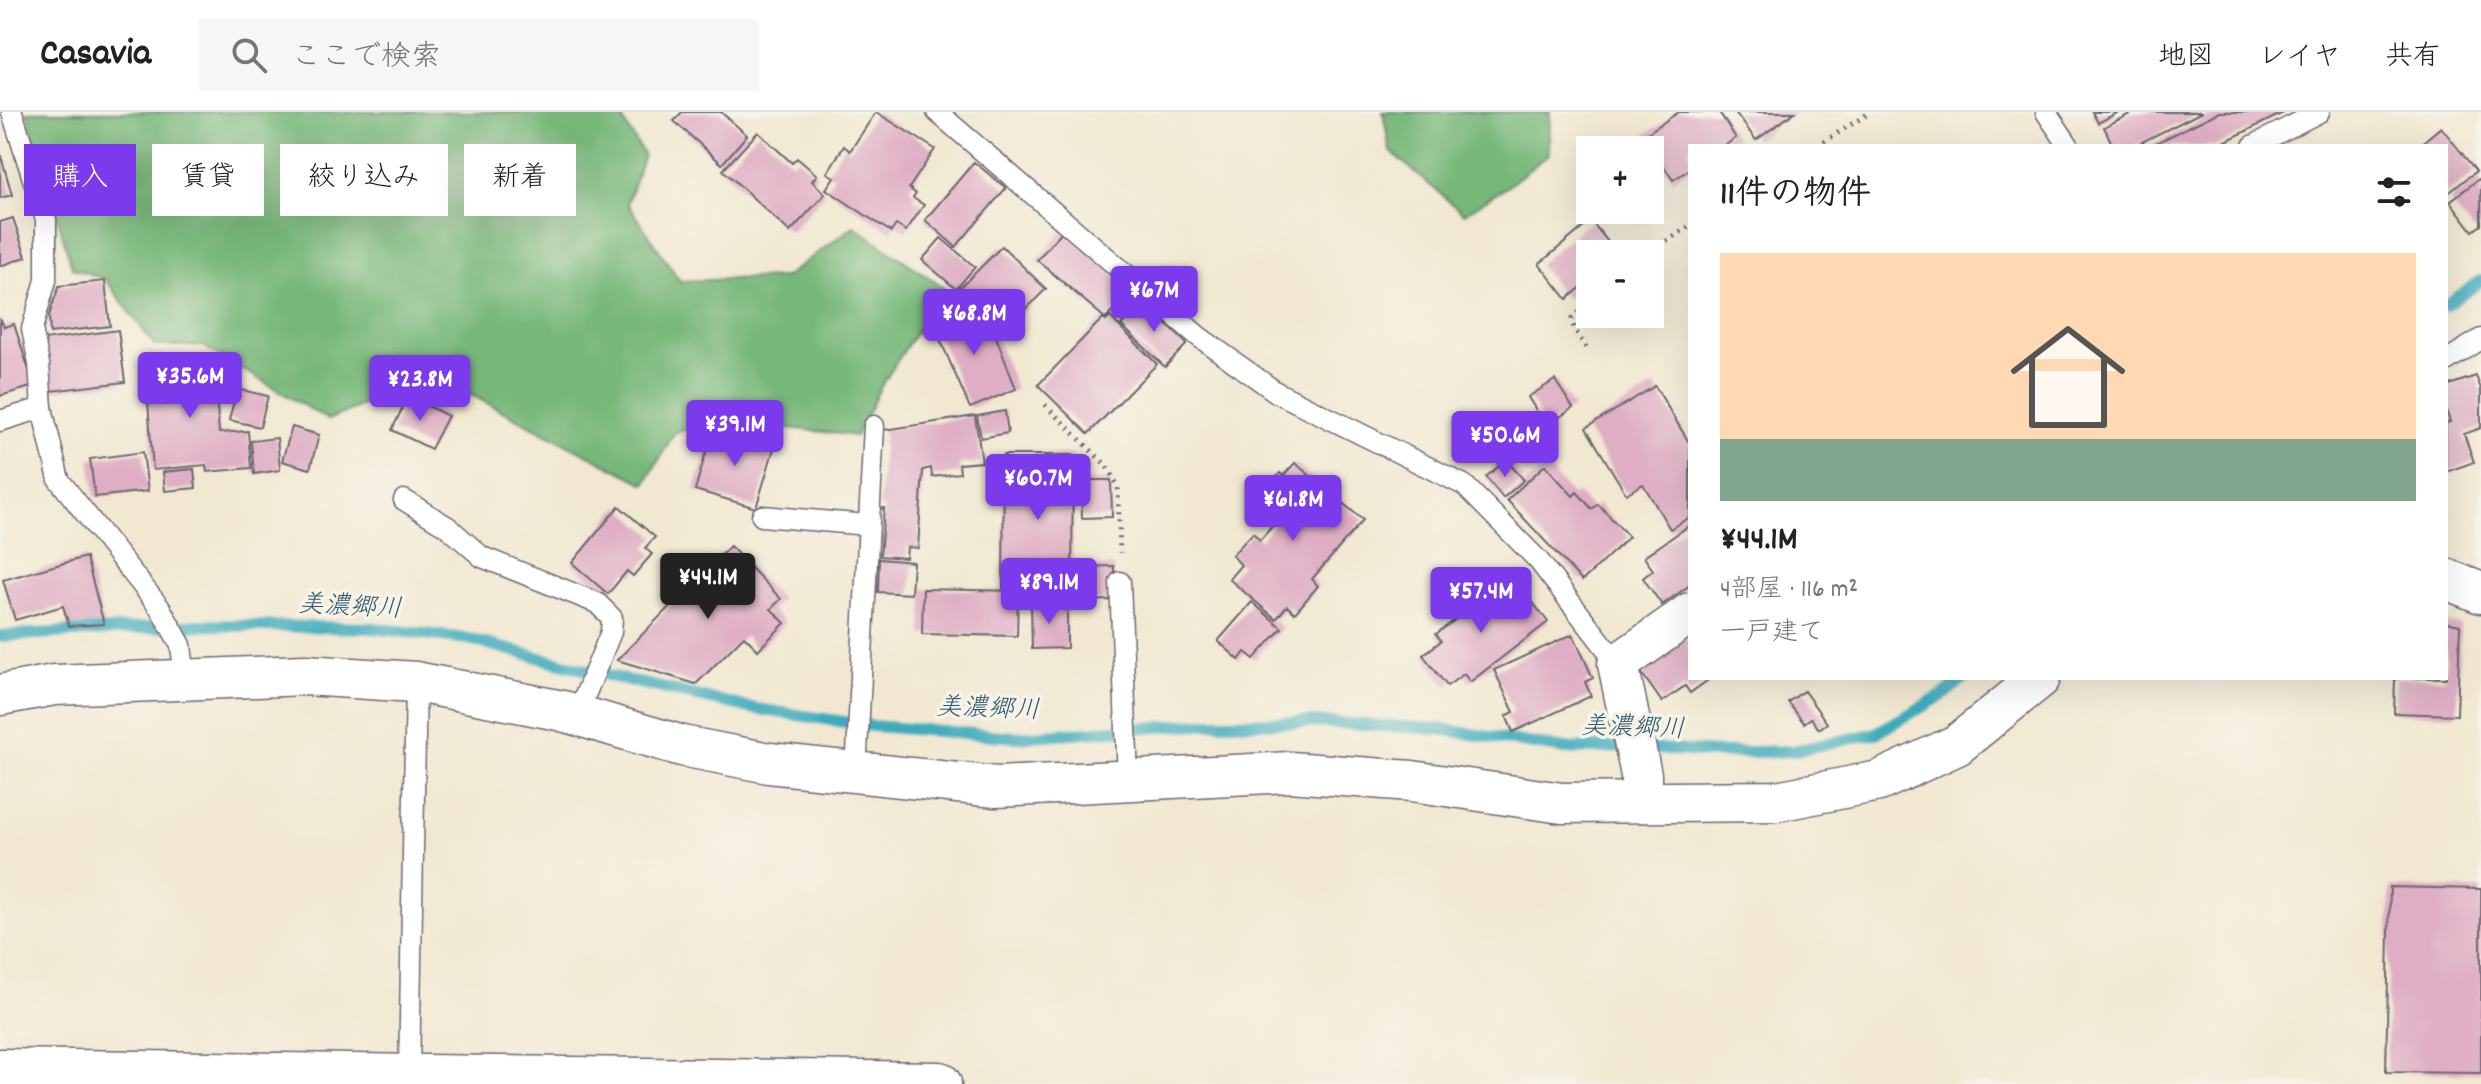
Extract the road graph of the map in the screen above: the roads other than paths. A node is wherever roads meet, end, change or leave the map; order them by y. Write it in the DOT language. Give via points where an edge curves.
graph roads {
  1 [pos="12,112"];
  2 [pos="2046,112"];
  3 [pos="2319,112"];
  4 [pos="942,113"];
  5 [pos="2068,144"];
  6 [pos="2257,144"];
  7 [pos="2481,339"];
  8 [pos="2448,360"];
  9 [pos="42,408"];
  10 [pos="0,421"];
  11 [pos="874,426"];
  12 [pos="404,500"];
  13 [pos="762,516"];
  14 [pos="868,525"];
  15 [pos="2448,580"];
  16 [pos="1120,582"];
  17 [pos="2481,593"];
  18 [pos="1688,614"];
  19 [pos="183,662"];
  20 [pos="1618,664"];
  21 [pos="2038,680"];
  22 [pos="416,682"];
  23 [pos="0,695"];
  24 [pos="583,700"];
  25 [pos="857,762"];
  26 [pos="1128,767"];
  27 [pos="1641,789"];
  28 [pos="0,1071"];
  29 [pos="409,1076"];
  30 [pos="302,1080"];
  31 [pos="939,1084"];
  1 -- 9 [label="lane" via="46,220 46,280 32,329"];
  2 -- 5 [label="lane"];
  3 -- 6 [label="lane"];
  4 -- 20 [label="lane" via="1198,336 1276,392 1464,485 1538,560"];
  7 -- 8 [label="lane"];
  9 -- 10 [label="lane"];
  9 -- 19 [label="lane" via="59,480 160,608"];
  11 -- 14 [label="lane"];
  12 -- 24 [label="lane" via="448,527 482,557 597,603 612,618"];
  13 -- 14 [label="lane"];
  14 -- 25 [label="lane"];
  15 -- 17 [label="street"];
  16 -- 26 [label="lane"];
  18 -- 20 [label="street"];
  19 -- 22 [label="street"];
  19 -- 23 [label="street"];
  20 -- 27 [label="street"];
  21 -- 27 [label="street" via="1957,745 1879,781 1777,801"];
  22 -- 24 [label="street"];
  22 -- 29 [label="lane"];
  24 -- 25 [label="street" via="682,746 769,763"];
  25 -- 26 [label="street" via="996,787"];
  26 -- 27 [label="street" via="1412,781 1562,803"];
  28 -- 30 [label="main road"];
  29 -- 30 [label="main road"];
  29 -- 31 [label="main road"];
}
